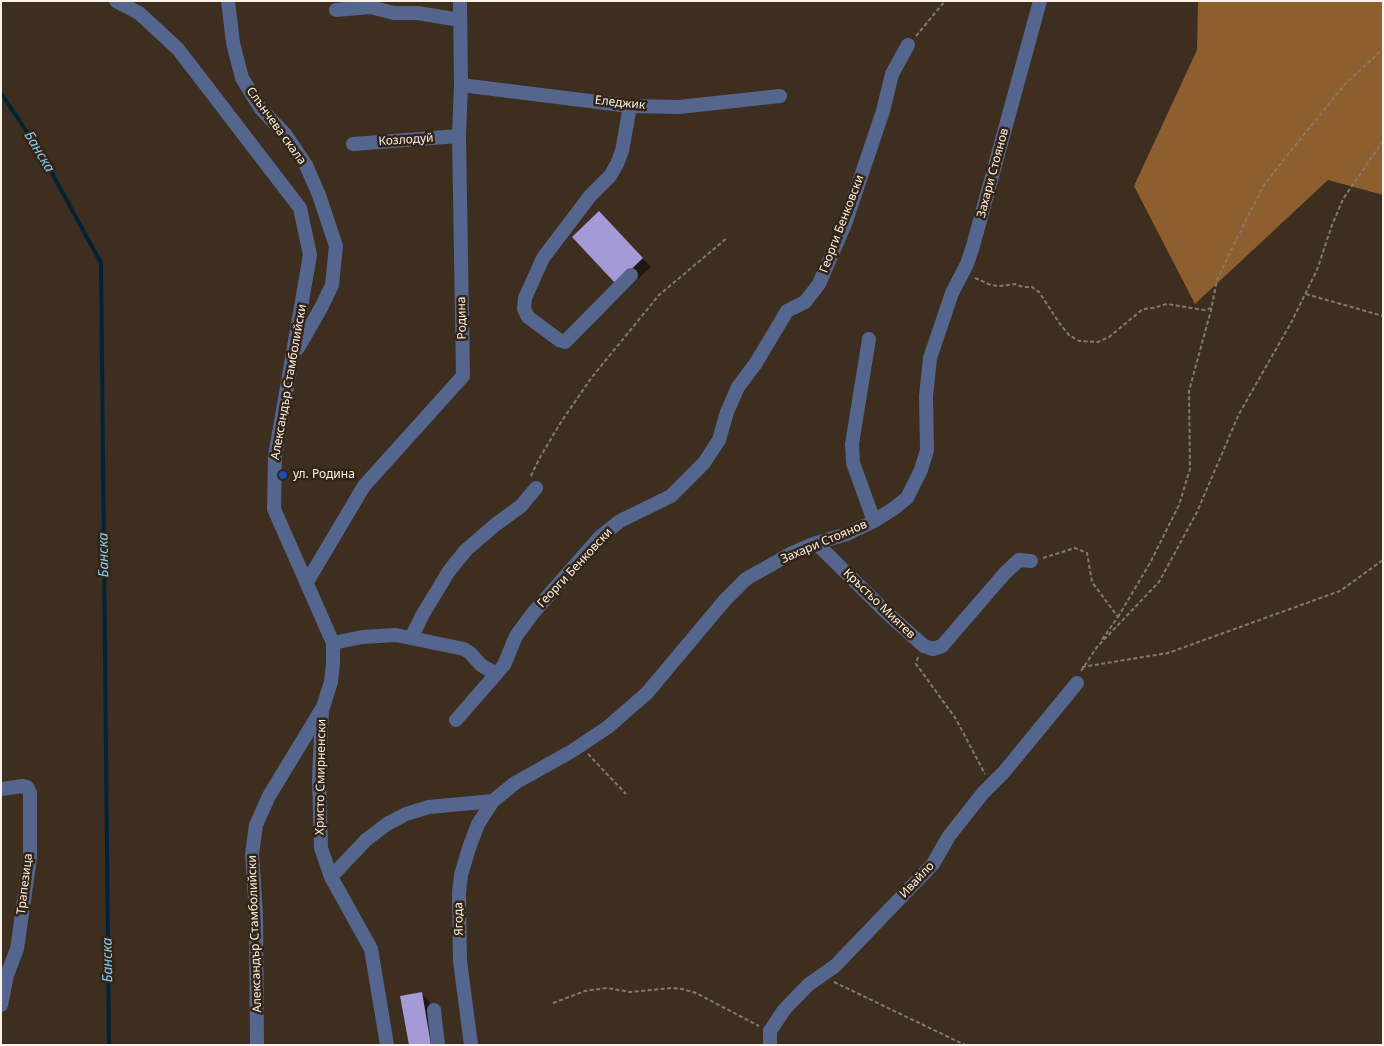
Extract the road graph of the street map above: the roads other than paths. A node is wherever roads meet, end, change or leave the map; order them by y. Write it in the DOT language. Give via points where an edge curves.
graph roads {
  1 [pos="116,1"];
  2 [pos="228,1"];
  3 [pos="460,1"];
  4 [pos="1040,1"];
  5 [pos="336,10"];
  6 [pos="460,20"];
  7 [pos="908,45"];
  8 [pos="461,85"];
  9 [pos="780,96"];
  10 [pos="630,106"];
  11 [pos="460,136"];
  12 [pos="353,144"];
  13 [pos="631,275"];
  14 [pos="869,339"];
  15 [pos="293,357"];
  16 [pos="536,488"];
  17 [pos="874,521"];
  18 [pos="816,543"];
  19 [pos="1032,561"];
  20 [pos="307,582"];
  21 [pos="411,638"];
  22 [pos="333,643"];
  23 [pos="496,674"];
  24 [pos="1077,683"];
  25 [pos="322,707"];
  26 [pos="456,720"];
  27 [pos="1,789"];
  28 [pos="493,801"];
  29 [pos="331,876"];
  30 [pos="4,973"];
  31 [pos="1,1005"];
  32 [pos="434,1010"];
  33 [pos="770,1038"];
  34 [pos="257,1045"];
  35 [pos="386,1045"];
  36 [pos="438,1045"];
  37 [pos="471,1045"];
  1 -- 15 [label="street, Александър Стамболийски" via="139,13 178,50 300,208 310,255"];
  2 -- 15 [label="street, Слънчева скала" via="233,43 242,78 261,109 285,134 306,165 336,246 332,285"];
  3 -- 6 [label="street, Родина"];
  4 -- 17 [label="street, Захари Стоянов" via="979,226 930,358 926,396 927,450 921,470 907,498"];
  5 -- 6 [label="street" via="370,7 394,13 428,14"];
  6 -- 8 [label="street, Родина"];
  7 -- 23 [label="street, Георги Бенковски" via="892,74 845,224 819,284 805,302 787,311 738,387 719,440 704,463 670,496 620,521 600,537 533,613 516,636 504,665"];
  8 -- 10 [label="street, Еледжик"];
  8 -- 11 [label="street, Родина"];
  9 -- 10 [label="street, Еледжик" via="679,107"];
  10 -- 13 [label="street" via="618,164 543,258 524,309 528,317 565,342"];
  11 -- 12 [label="street, Козлодуй"];
  11 -- 20 [label="street, Родина" via="462,376 364,486"];
  14 -- 17 [label="street" via="852,444 853,463"];
  15 -- 20 [label="street, Александър Стамболийски" via="275,456 274,509"];
  16 -- 21 [label="street" via="521,506 466,550 423,614"];
  17 -- 18 [label="street, Захари Стоянов" via="847,534"];
  18 -- 19 [label="street, Кръстьо Миятев" via="888,614 924,646 933,649 942,646 1019,560"];
  18 -- 28 [label="street, Захари Стоянов" via="746,579 647,693 608,727"];
  20 -- 22 [label="street, Александър Стамболийски"];
  21 -- 22 [label="street" via="396,635 362,637"];
  21 -- 23 [label="street" via="464,648"];
  22 -- 25 [label="street, Александър Стамболийски" via="331,682"];
  23 -- 26 [label="street, Георги Бенковски"];
  24 -- 33 [label="street, Ивайло" via="983,793 949,836 933,864 834,966 808,985 784,1010"];
  25 -- 29 [label="street, Христо Смирненски" via="321,848"];
  25 -- 34 [label="street, Александър Стамболийски" via="269,796 256,825 252,854"];
  27 -- 30 [label="street, Трапезица" via="23,786 30,793 30,858 17,949"];
  28 -- 29 [label="street" via="429,807 406,814 366,840"];
  28 -- 37 [label="street, Ягода" via="478,824 469,848 459,893 460,961"];
  29 -- 35 [label="street, Христо Смирненски" via="371,949"];
  30 -- 31 [label="street, Трапезица"];
  32 -- 36 [label="street"];
}
